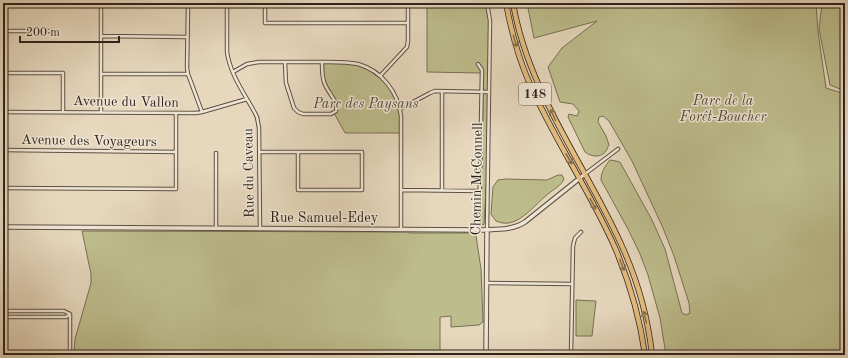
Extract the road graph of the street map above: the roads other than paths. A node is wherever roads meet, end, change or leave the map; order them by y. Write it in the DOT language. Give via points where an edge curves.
graph roads {
  1 [pos="101,3"];
  2 [pos="185,3"];
  3 [pos="227,3"];
  4 [pos="265,3"];
  5 [pos="408,3"];
  6 [pos="487,3"];
  7 [pos="506,3"];
  8 [pos="513,3"];
  9 [pos="408,23"];
  10 [pos="3,31"];
  11 [pos="54,32"];
  12 [pos="101,36"];
  13 [pos="188,37"];
  14 [pos="285,62"];
  15 [pos="322,62"];
  16 [pos="478,64"];
  17 [pos="233,72"];
  18 [pos="3,73"];
  19 [pos="101,74"];
  20 [pos="188,74"];
  21 [pos="380,76"];
  22 [pos="442,92"];
  23 [pos="481,92"];
  24 [pos="489,92"];
  25 [pos="247,99"];
  26 [pos="400,109"];
  27 [pos="3,112"];
  28 [pos="63,112"];
  29 [pos="101,112"];
  30 [pos="202,112"];
  31 [pos="176,113"];
  32 [pos="618,149"];
  33 [pos="3,150"];
  34 [pos="176,152"];
  35 [pos="259,152"];
  36 [pos="298,152"];
  37 [pos="216,153"];
  38 [pos="585,174"];
  39 [pos="579,179"];
  40 [pos="3,188"];
  41 [pos="401,190"];
  42 [pos="442,190"];
  43 [pos="480,191"];
  44 [pos="3,227"];
  45 [pos="216,228"];
  46 [pos="260,229"];
  47 [pos="401,229"];
  48 [pos="479,230"];
  49 [pos="487,230"];
  50 [pos="581,232"];
  51 [pos="486,283"];
  52 [pos="572,284"];
  53 [pos="3,311"];
  54 [pos="70,314"];
  55 [pos="3,317"];
  56 [pos="70,355"];
  57 [pos="486,355"];
  58 [pos="571,355"];
  59 [pos="645,355"];
  60 [pos="652,355"];
  1 -- 12 [label="street"];
  2 -- 13 [label="street" via="188,8"];
  3 -- 17 [label="street, Rue du Caveau" via="227,52"];
  4 -- 9 [label="street" via="265,23"];
  5 -- 9 [label="street"];
  6 -- 24 [label="street, Chemin McConnell" via="490,21"];
  7 -- 39 [label="highway, 148, one-way" via="517,48 529,81"];
  38 -- 8 [label="highway, 148, one-way" via="538,84 524,47"];
  9 -- 21 [label="street" via="407,47"];
  10 -- 11 [label="street"];
  12 -- 13 [label="street"];
  12 -- 19 [label="street"];
  13 -- 20 [label="street"];
  14 -- 15 [label="street"];
  14 -- 15 [label="street" via="286,83 294,108 303,114 331,114 337,108 322,76"];
  14 -- 17 [label="street" via="253,62"];
  15 -- 21 [label="street" via="358,64"];
  16 -- 23 [label="street" via="482,70"];
  17 -- 25 [label="street, Rue du Caveau"];
  18 -- 28 [label="street" via="63,73"];
  19 -- 20 [label="street"];
  19 -- 29 [label="street"];
  20 -- 30 [label="street"];
  21 -- 26 [label="street" via="391,89"];
  22 -- 23 [label="street"];
  22 -- 26 [label="street" via="430,92"];
  22 -- 42 [label="street"];
  23 -- 24 [label="street"];
  23 -- 43 [label="street"];
  24 -- 49 [label="street, Chemin McConnell"];
  25 -- 30 [label="street, Avenue du Vallon"];
  25 -- 35 [label="street, Rue du Caveau" via="258,123"];
  26 -- 41 [label="street"];
  27 -- 28 [label="street, Avenue du Vallon"];
  28 -- 29 [label="street, Avenue du Vallon"];
  29 -- 31 [label="street, Avenue du Vallon"];
  30 -- 31 [label="street, Avenue du Vallon"];
  31 -- 34 [label="street"];
  32 -- 38 [label="street, Rue Samuel-Edey"];
  33 -- 34 [label="street, Avenue des Voyageurs"];
  34 -- 40 [label="street" via="176,189"];
  35 -- 36 [label="street"];
  35 -- 46 [label="street, Rue du Caveau"];
  36 -- 36 [label="street" via="362,152 362,190 298,190"];
  37 -- 45 [label="street"];
  38 -- 39 [label="street, Rue Samuel-Edey"];
  60 -- 38 [label="highway, 148, one-way" via="644,313 628,262"];
  39 -- 49 [label="street, Rue Samuel-Edey" via="517,227"];
  39 -- 59 [label="highway, 148, one-way" via="606,230 626,276 639,321"];
  41 -- 42 [label="street"];
  41 -- 47 [label="street"];
  42 -- 43 [label="street"];
  43 -- 48 [label="street"];
  44 -- 45 [label="street, Rue Samuel-Edey"];
  45 -- 46 [label="street, Rue Samuel-Edey"];
  46 -- 47 [label="street, Rue Samuel-Edey"];
  47 -- 48 [label="street, Rue Samuel-Edey"];
  48 -- 49 [label="street, Rue Samuel-Edey"];
  49 -- 51 [label="street, Chemin McConnell"];
  50 -- 52 [label="street" via="574,242"];
  51 -- 52 [label="street"];
  51 -- 57 [label="street, Chemin McConnell"];
  52 -- 58 [label="street"];
  53 -- 54 [label="street" via="64,311"];
  54 -- 55 [label="street" via="66,317"];
  54 -- 56 [label="street"];
}
